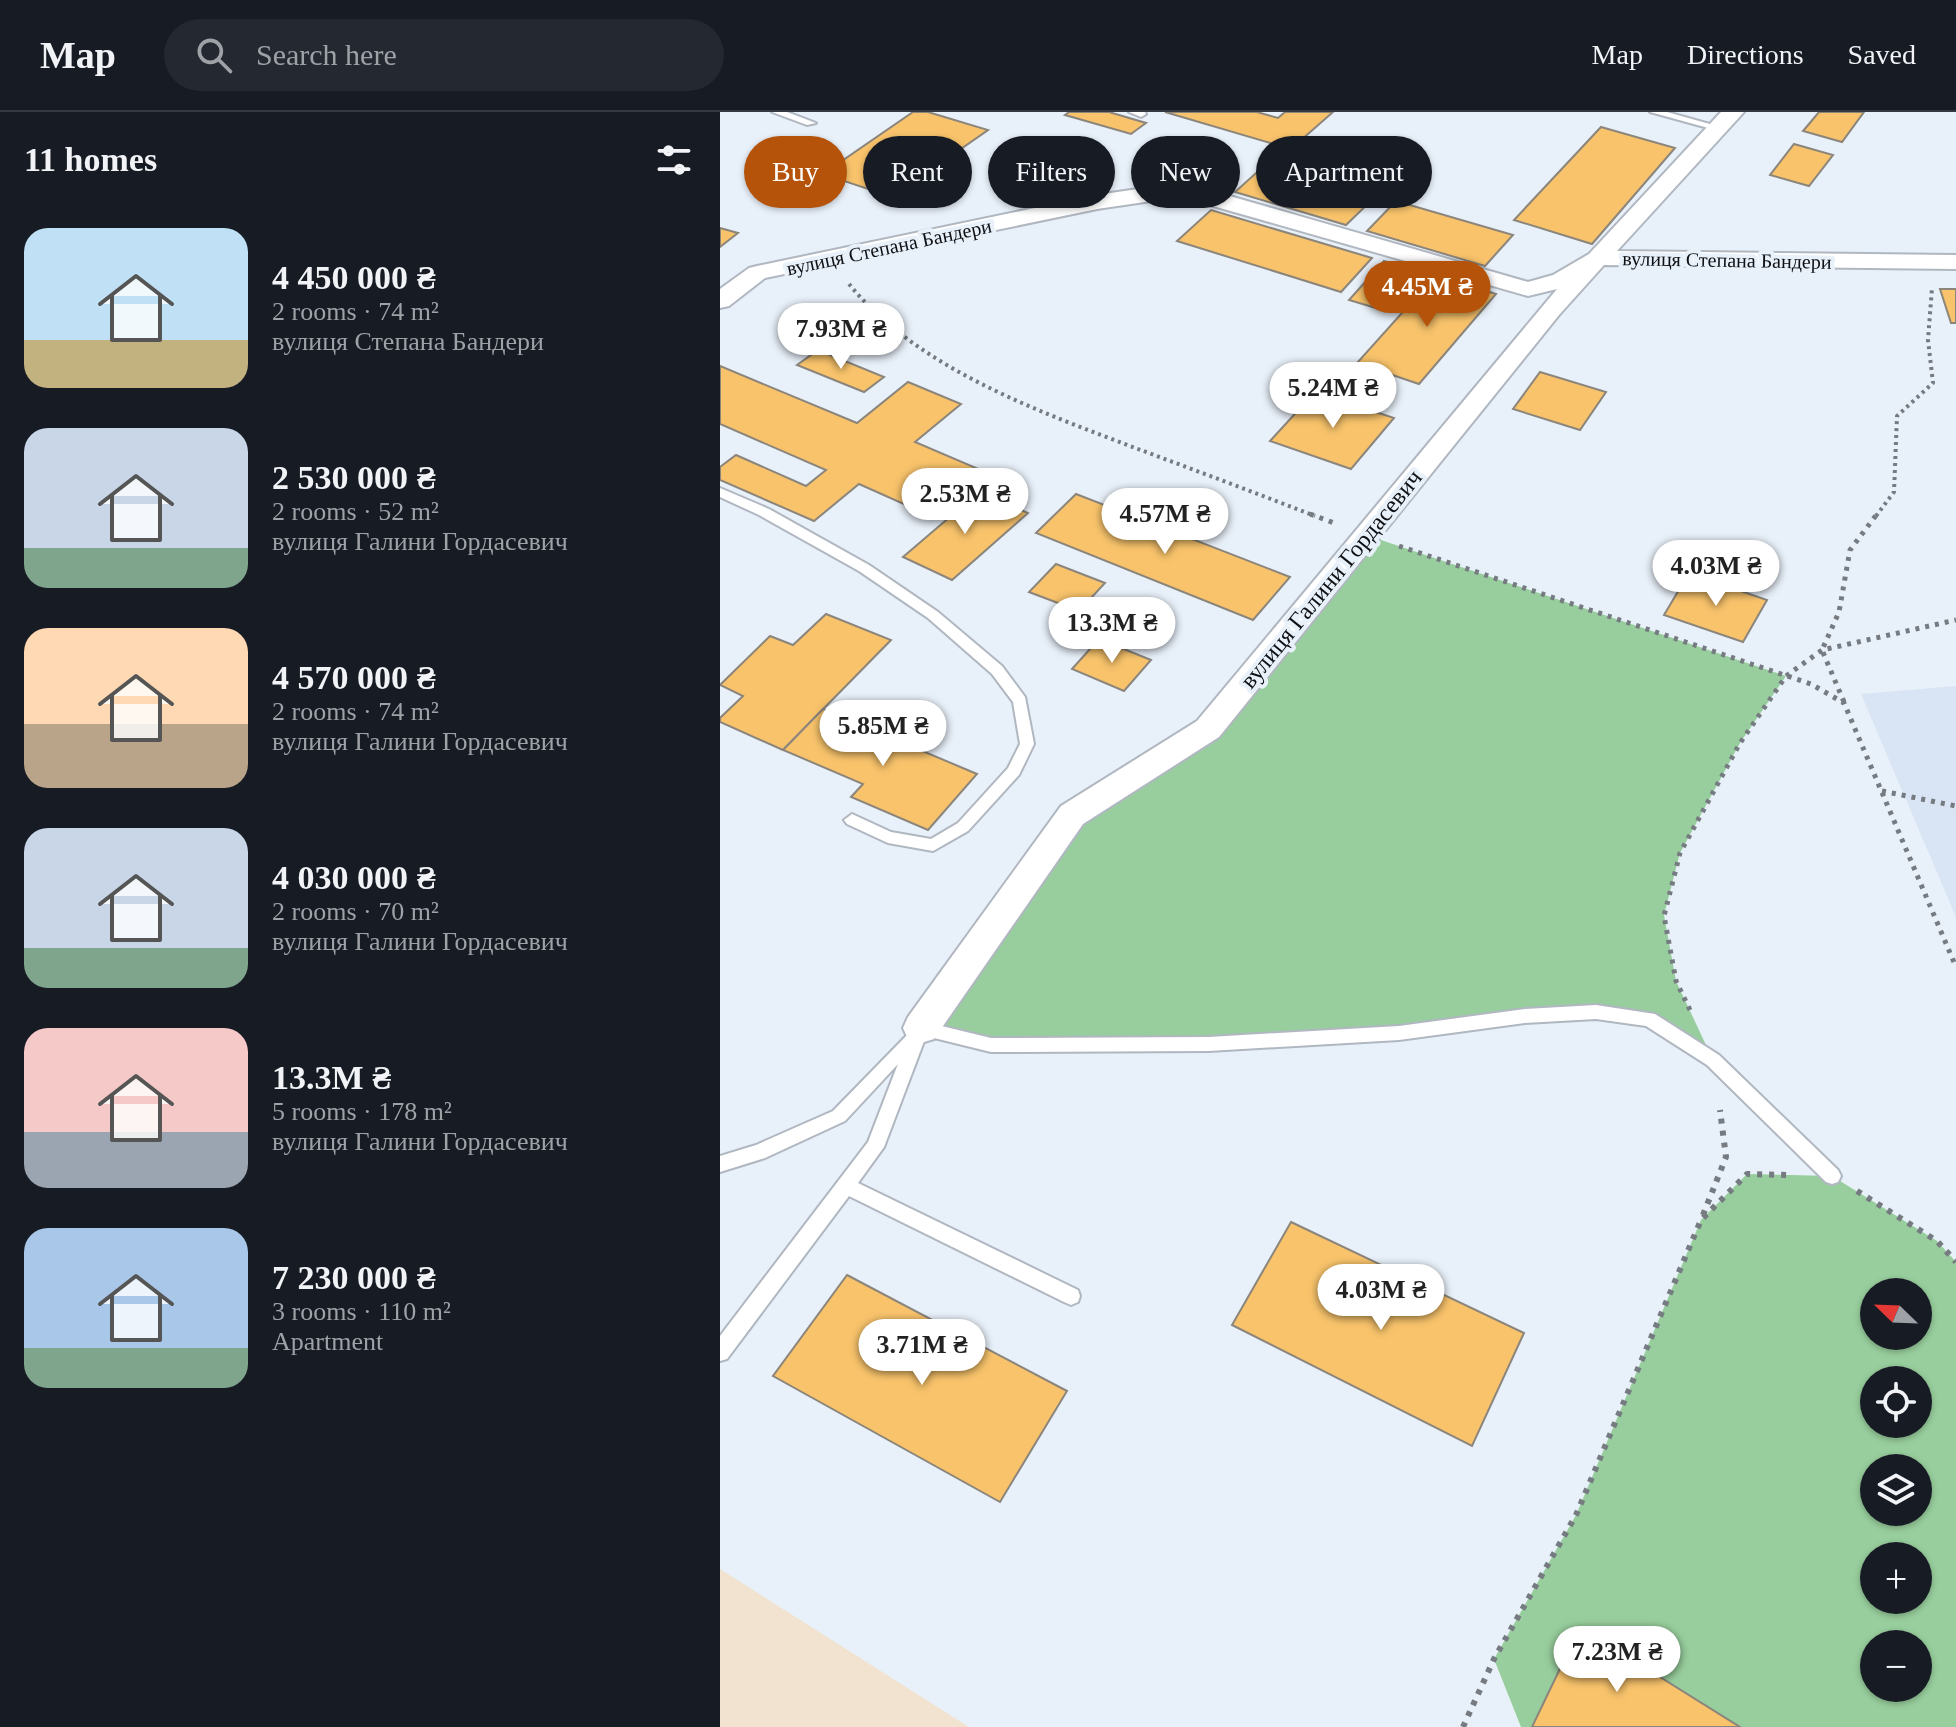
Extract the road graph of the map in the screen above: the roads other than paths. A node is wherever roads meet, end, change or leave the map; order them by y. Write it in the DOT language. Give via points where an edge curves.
graph roads {
  1 [pos="777,112"];
  2 [pos="1655,112"];
  3 [pos="1726,120"];
  4 [pos="811,123"];
  5 [pos="1599,258"];
  6 [pos="1950,262"];
  7 [pos="720,301"];
  8 [pos="720,492"];
  9 [pos="852,820"];
  10 [pos="921,1028"];
  11 [pos="720,1164"];
  12 [pos="1832,1176"];
  13 [pos="846,1186"];
  14 [pos="1071,1296"];
  15 [pos="720,1352"];
  1 -- 4 [label="lane"];
  2 -- 3 [label="lane"];
  3 -- 5 [label="street, вулиця Галини Гордасевич"];
  5 -- 6 [label="street, вулиця Степана Бандери"];
  5 -- 7 [label="street, вулиця Степана Бандери" via="1561,280 1528,289 1201,195 1165,192 757,273"];
  5 -- 10 [label="street, вулиця Галини Гордасевич" via="1550,310 1208,729 1072,815"];
  8 -- 9 [label="lane" via="864,568 933,615 997,670 1020,701 1027,744 1014,771 963,827 933,845 888,837"];
  10 -- 11 [label="lane" via="839,1116"];
  10 -- 12 [label="lane" via="991,1045 1209,1044 1399,1033 1525,1016 1596,1012 1649,1019 1713,1060"];
  10 -- 13 [label="lane" via="875,1147"];
  13 -- 14 [label="lane"];
  13 -- 15 [label="lane"];
}
